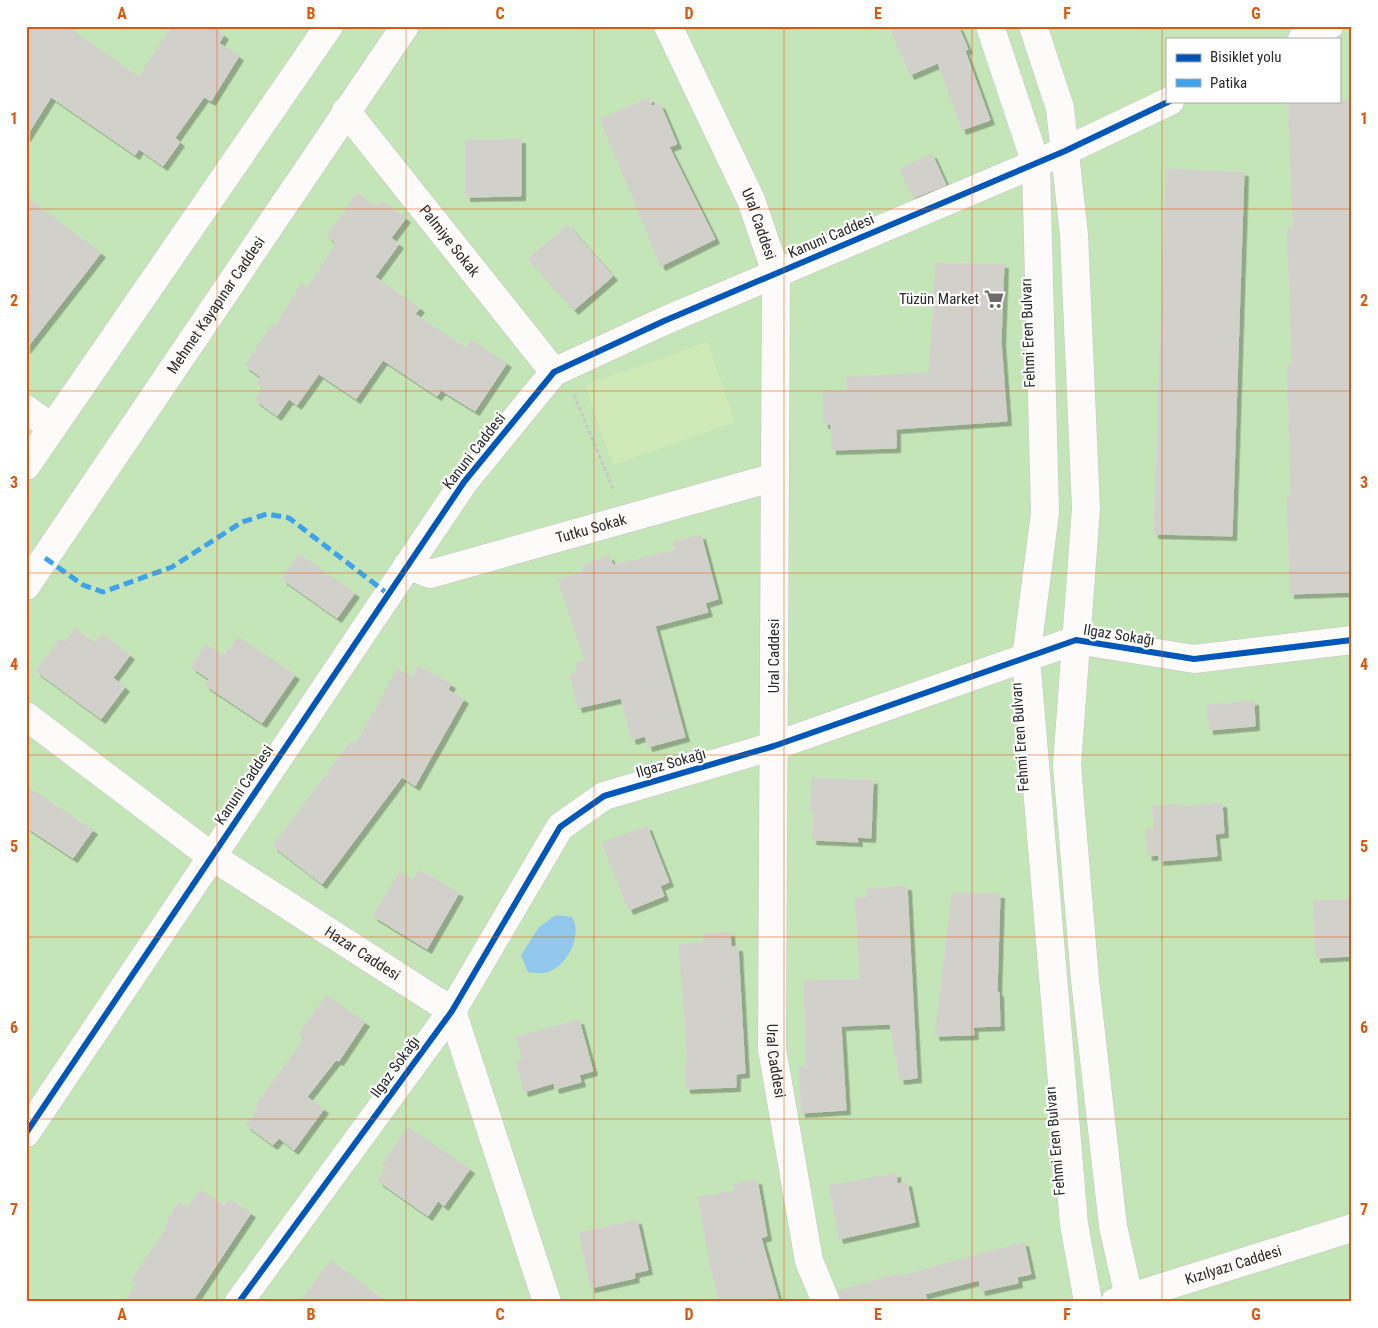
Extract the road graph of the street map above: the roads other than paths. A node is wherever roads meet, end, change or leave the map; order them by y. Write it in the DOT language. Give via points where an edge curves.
graph roads {
  1 [pos="329,26"];
  2 [pos="405,26"];
  3 [pos="668,26"];
  4 [pos="990,26"];
  5 [pos="1034,26"];
  6 [pos="1329,26"];
  7 [pos="1304,38"];
  8 [pos="1168,102"];
  9 [pos="346,111"];
  10 [pos="1065,151"];
  11 [pos="1036,164"];
  12 [pos="776,274"];
  13 [pos="558,370"];
  14 [pos="26,409"];
  15 [pos="52,428"];
  16 [pos="26,466"];
  17 [pos="775,477"];
  18 [pos="408,565"];
  19 [pos="26,586"];
  20 [pos="1076,640"];
  21 [pos="1352,640"];
  22 [pos="1026,658"];
  23 [pos="26,716"];
  24 [pos="774,746"];
  25 [pos="211,856"];
  26 [pos="452,1010"];
  27 [pos="26,1133"];
  28 [pos="1352,1228"];
  29 [pos="1125,1300"];
  30 [pos="239,1302"];
  31 [pos="547,1302"];
  32 [pos="826,1302"];
  33 [pos="1088,1302"];
  1 -- 15 [label="street"];
  2 -- 9 [label="street, Mehmet Kayapınar Caddesi"];
  3 -- 12 [label="street, Ural Caddesi" via="751,200"];
  4 -- 11 [label="street, Fehmi Eren Bulvarı"];
  5 -- 10 [label="street" via="1060,108"];
  6 -- 7 [label="street"];
  8 -- 10 [label="street, Kanuni Caddesi"];
  9 -- 13 [label="street, Palmiye Sokak"];
  9 -- 19 [label="street, Mehmet Kayapınar Caddesi"];
  10 -- 11 [label="street, Kanuni Caddesi"];
  10 -- 20 [label="street" via="1074,235 1086,508"];
  11 -- 12 [label="street, Kanuni Caddesi"];
  11 -- 22 [label="street, Fehmi Eren Bulvarı" via="1045,513"];
  12 -- 13 [label="street, Kanuni Caddesi"];
  12 -- 17 [label="street, Ural Caddesi"];
  13 -- 18 [label="street, Kanuni Caddesi" via="464,482"];
  14 -- 15 [label="street"];
  15 -- 16 [label="street"];
  17 -- 18 [label="street, Tutku Sokak" via="430,574"];
  17 -- 24 [label="street, Ural Caddesi"];
  18 -- 25 [label="street, Kanuni Caddesi"];
  20 -- 21 [label="street, Ilgaz Sokağı" via="1194,659"];
  20 -- 22 [label="street, Ilgaz Sokağı"];
  20 -- 29 [label="street" via="1068,775 1085,980 1113,1226"];
  22 -- 24 [label="street, Ilgaz Sokağı"];
  22 -- 33 [label="street, Fehmi Eren Bulvarı" via="1074,1224"];
  23 -- 25 [label="street, Hazar Caddesi"];
  24 -- 26 [label="street, Ilgaz Sokağı" via="604,796 560,827"];
  24 -- 32 [label="street, Ural Caddesi" via="772,1048 808,1261"];
  25 -- 26 [label="street, Hazar Caddesi"];
  25 -- 27 [label="street, Kanuni Caddesi"];
  26 -- 30 [label="street, Ilgaz Sokağı"];
  26 -- 31 [label="street"];
  28 -- 29 [label="street, Kızılyazı Caddesi"];
}
